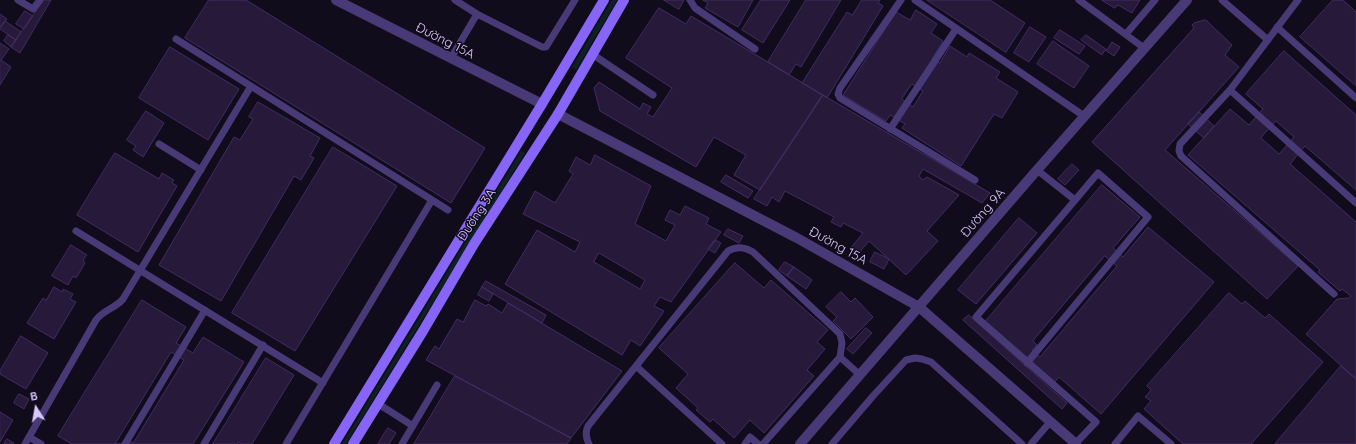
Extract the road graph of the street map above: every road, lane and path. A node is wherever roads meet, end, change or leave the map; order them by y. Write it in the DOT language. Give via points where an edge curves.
graph roads {
  1 [pos="18,0"];
  2 [pos="40,0"];
  3 [pos="336,0"];
  4 [pos="455,0"];
  5 [pos="576,0"];
  6 [pos="604,0"];
  7 [pos="624,0"];
  8 [pos="690,0"];
  9 [pos="901,0"];
  10 [pos="915,0"];
  11 [pos="1079,0"];
  12 [pos="1154,0"];
  13 [pos="1187,0"];
  14 [pos="1222,0"];
  15 [pos="1298,0"];
  16 [pos="477,14"];
  17 [pos="1277,27"];
  18 [pos="956,29"];
  19 [pos="1126,34"];
  20 [pos="176,39"];
  21 [pos="1268,40"];
  22 [pos="1144,48"];
  23 [pos="755,49"];
  24 [pos="592,54"];
  25 [pos="451,58"];
  26 [pos="251,86"];
  27 [pos="1230,90"];
  28 [pos="654,95"];
  29 [pos="1356,98"];
  30 [pos="542,104"];
  31 [pos="558,114"];
  32 [pos="1084,116"];
  33 [pos="890,129"];
  34 [pos="159,144"];
  35 [pos="201,170"];
  36 [pos="1037,170"];
  37 [pos="974,180"];
  38 [pos="432,200"];
  39 [pos="1075,200"];
  40 [pos="1356,203"];
  41 [pos="448,210"];
  42 [pos="76,231"];
  43 [pos="140,271"];
  44 [pos="1334,294"];
  45 [pos="919,307"];
  46 [pos="205,310"];
  47 [pos="262,345"];
  48 [pos="840,357"];
  49 [pos="1027,363"];
  50 [pos="636,366"];
  51 [pos="860,375"];
  52 [pos="323,382"];
  53 [pos="437,385"];
  54 [pos="377,403"];
  55 [pos="1051,422"];
  56 [pos="413,426"];
  57 [pos="29,437"];
  58 [pos="24,444"];
  59 [pos="41,444"];
  60 [pos="125,444"];
  61 [pos="204,444"];
  62 [pos="286,444"];
  63 [pos="334,444"];
  64 [pos="353,444"];
  65 [pos="402,444"];
  66 [pos="589,444"];
  67 [pos="722,444"];
  68 [pos="745,444"];
  69 [pos="758,444"];
  70 [pos="764,444"];
  71 [pos="800,444"];
  72 [pos="832,444"];
  73 [pos="1022,444"];
  74 [pos="1031,444"];
  75 [pos="1076,444"];
  76 [pos="1115,444"];
  77 [pos="1171,444"];
  1 -- 2 [label="lane" via="33,9"];
  3 -- 25 [label="street, Đường 15A"];
  4 -- 16 [label="lane"];
  5 -- 16 [label="lane" via="546,47"];
  6 -- 30 [label="street, Đường 3A"];
  7 -- 24 [label="street, Đường 3A"];
  8 -- 23 [label="lane" via="695,8"];
  9 -- 33 [label="lane" via="838,94 840,98"];
  10 -- 18 [label="lane"];
  11 -- 19 [label="lane"];
  12 -- 19 [label="lane"];
  13 -- 22 [label="street, Đường 9A"];
  14 -- 21 [label="lane"];
  15 -- 17 [label="lane"];
  16 -- 25 [label="lane"];
  17 -- 21 [label="lane"];
  17 -- 29 [label="lane"];
  18 -- 32 [label="lane"];
  18 -- 33 [label="lane"];
  19 -- 22 [label="lane"];
  20 -- 26 [label="lane"];
  21 -- 27 [label="lane"];
  22 -- 32 [label="street, Đường 9A"];
  24 -- 28 [label="lane"];
  24 -- 31 [label="street, Đường 3A"];
  25 -- 30 [label="street, Đường 15A"];
  26 -- 35 [label="lane"];
  26 -- 38 [label="lane"];
  27 -- 40 [label="lane"];
  27 -- 44 [label="lane" via="1180,144 1181,156"];
  30 -- 31 [label="street"];
  30 -- 63 [label="street, Đường 3A"];
  31 -- 45 [label="street, Đường 15A" via="797,238"];
  31 -- 54 [label="street, Đường 3A" via="474,244"];
  32 -- 36 [label="street, Đường 9A"];
  33 -- 37 [label="lane"];
  34 -- 35 [label="lane"];
  35 -- 43 [label="lane"];
  36 -- 39 [label="lane"];
  36 -- 45 [label="street, Đường 9A"];
  38 -- 41 [label="lane"];
  38 -- 52 [label="lane"];
  39 -- 49 [label="lane" via="976,318"];
  39 -- 49 [label="lane" via="1098,173 1148,217"];
  42 -- 43 [label="lane"];
  43 -- 46 [label="lane"];
  43 -- 57 [label="lane" via="121,302 98,317"];
  45 -- 51 [label="street, Đường 9A"];
  45 -- 55 [label="street, Đường 15A"];
  46 -- 47 [label="lane"];
  46 -- 60 [label="lane"];
  47 -- 52 [label="lane"];
  47 -- 61 [label="lane"];
  48 -- 50 [label="lane" via="840,334 753,252 739,247 728,251"];
  48 -- 51 [label="lane"];
  48 -- 70 [label="lane"];
  49 -- 75 [label="lane" via="1096,422"];
  50 -- 66 [label="lane" via="588,426 586,433"];
  50 -- 67 [label="lane"];
  51 -- 71 [label="street, Đường 9A"];
  52 -- 62 [label="lane"];
  53 -- 56 [label="lane"];
  54 -- 56 [label="lane"];
  54 -- 64 [label="street, Đường 3A"];
  55 -- 74 [label="lane"];
  55 -- 75 [label="street, Đường 15A"];
  56 -- 65 [label="lane"];
  57 -- 58 [label="lane"];
  57 -- 59 [label="lane"];
  68 -- 69 [label="lane" via="750,437"];
  72 -- 73 [label="lane" via="906,360 922,358 931,362"];
  76 -- 77 [label="lane" via="1138,416"];
}
